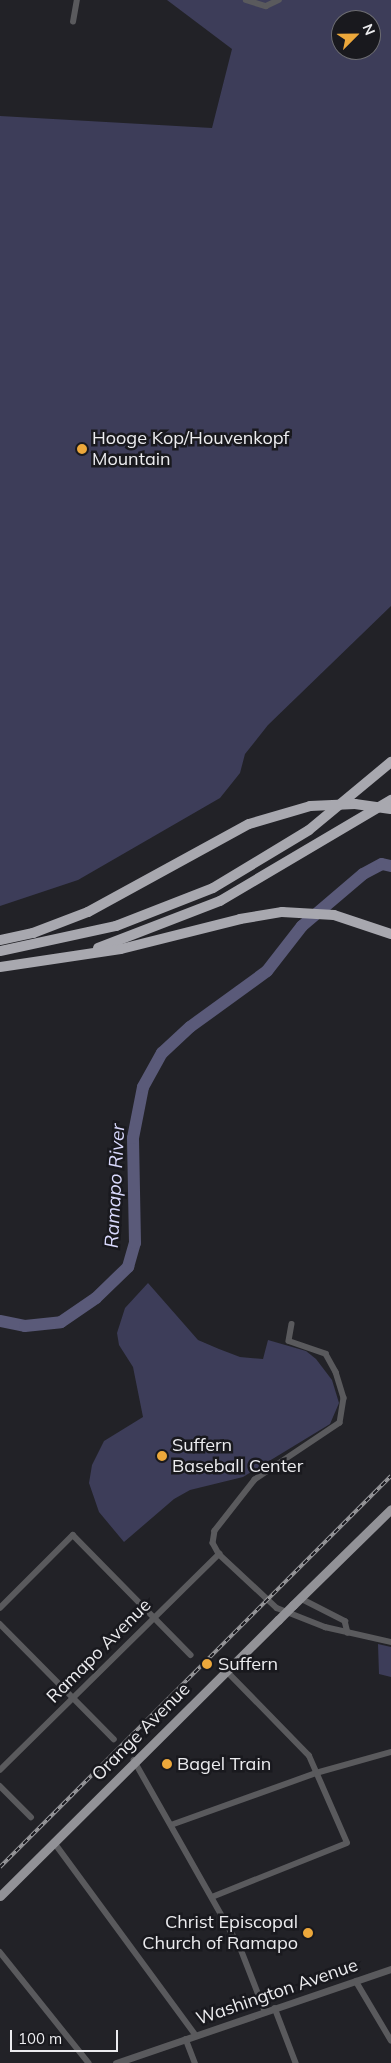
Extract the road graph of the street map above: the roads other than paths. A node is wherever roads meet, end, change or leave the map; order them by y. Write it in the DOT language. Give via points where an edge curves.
graph roads {
  1 [pos="77,0"];
  2 [pos="246,0"];
  3 [pos="279,0"];
  4 [pos="73,22"];
  5 [pos="391,762"];
  6 [pos="391,800"];
  7 [pos="391,809"];
  8 [pos="387,932"];
  9 [pos="0,940"];
  10 [pos="0,951"];
  11 [pos="78,955"];
  12 [pos="0,967"];
  13 [pos="292,1324"];
  14 [pos="391,1509"];
  15 [pos="219,1554"];
  16 [pos="300,1598"];
  17 [pos="0,1608"];
  18 [pos="154,1617"];
  19 [pos="0,1624"];
  20 [pos="348,1634"];
  21 [pos="391,1642"];
  22 [pos="191,1655"];
  23 [pos="226,1671"];
  24 [pos="74,1697"];
  25 [pos="114,1739"];
  26 [pos="391,1752"];
  27 [pos="134,1760"];
  28 [pos="0,1770"];
  29 [pos="316,1773"];
  30 [pos="0,1786"];
  31 [pos="31,1817"];
  32 [pos="171,1825"];
  33 [pos="54,1842"];
  34 [pos="0,1896"];
  35 [pos="212,1898"];
  36 [pos="0,1952"];
  37 [pos="391,1969"];
  38 [pos="356,1981"];
  39 [pos="275,2008"];
  40 [pos="266,2011"];
  41 [pos="196,2035"];
  42 [pos="186,2039"];
  43 [pos="391,2040"];
  44 [pos="89,2063"];
  45 [pos="116,2063"];
  46 [pos="195,2063"];
  47 [pos="296,2063"];
  1 -- 4 [label="street"];
  2 -- 3 [label="street" via="266,6"];
  5 -- 10 [label="highway" via="309,830 213,888 116,926"];
  6 -- 11 [label="highway" via="220,901 170,923"];
  7 -- 9 [label="highway, bridge" via="355,804 310,806 249,824 82,915"];
  8 -- 11 [label="highway" via="320,913 268,914 121,949"];
  11 -- 12 [label="highway"];
  13 -- 15 [label="street" via="289,1340 326,1354 336,1372 345,1409 340,1423 255,1480 215,1530 213,1543"];
  14 -- 16 [label="main road, Orange Avenue"];
  15 -- 18 [label="street, Ramapo Avenue"];
  15 -- 20 [label="street" via="277,1608"];
  16 -- 20 [label="street" via="345,1621"];
  16 -- 23 [label="main road, Orange Avenue, bridge"];
  17 -- 18 [label="street" via="73,1535"];
  18 -- 22 [label="street"];
  18 -- 24 [label="street, Ramapo Avenue"];
  19 -- 24 [label="street"];
  20 -- 21 [label="street"];
  23 -- 27 [label="main road, Orange Avenue"];
  23 -- 29 [label="street" via="297,1742 309,1756"];
  24 -- 25 [label="street"];
  24 -- 28 [label="street, Ramapo Avenue"];
  26 -- 29 [label="street"];
  27 -- 32 [label="street"];
  27 -- 33 [label="main road, Orange Avenue"];
  29 -- 32 [label="street"];
  29 -- 35 [label="street" via="347,1843"];
  30 -- 31 [label="street"];
  32 -- 35 [label="street"];
  33 -- 34 [label="main road, Orange Avenue"];
  33 -- 41 [label="street"];
  35 -- 40 [label="street" via="241,1949"];
  36 -- 44 [label="street"];
  37 -- 38 [label="street, Washington Avenue"];
  38 -- 39 [label="street, Washington Avenue"];
  38 -- 43 [label="street"];
  39 -- 40 [label="street, Washington Avenue"];
  39 -- 47 [label="street"];
  40 -- 41 [label="street, Washington Avenue"];
  41 -- 42 [label="street, Washington Avenue"];
  42 -- 45 [label="street, Washington Avenue"];
  42 -- 46 [label="street"];
}
